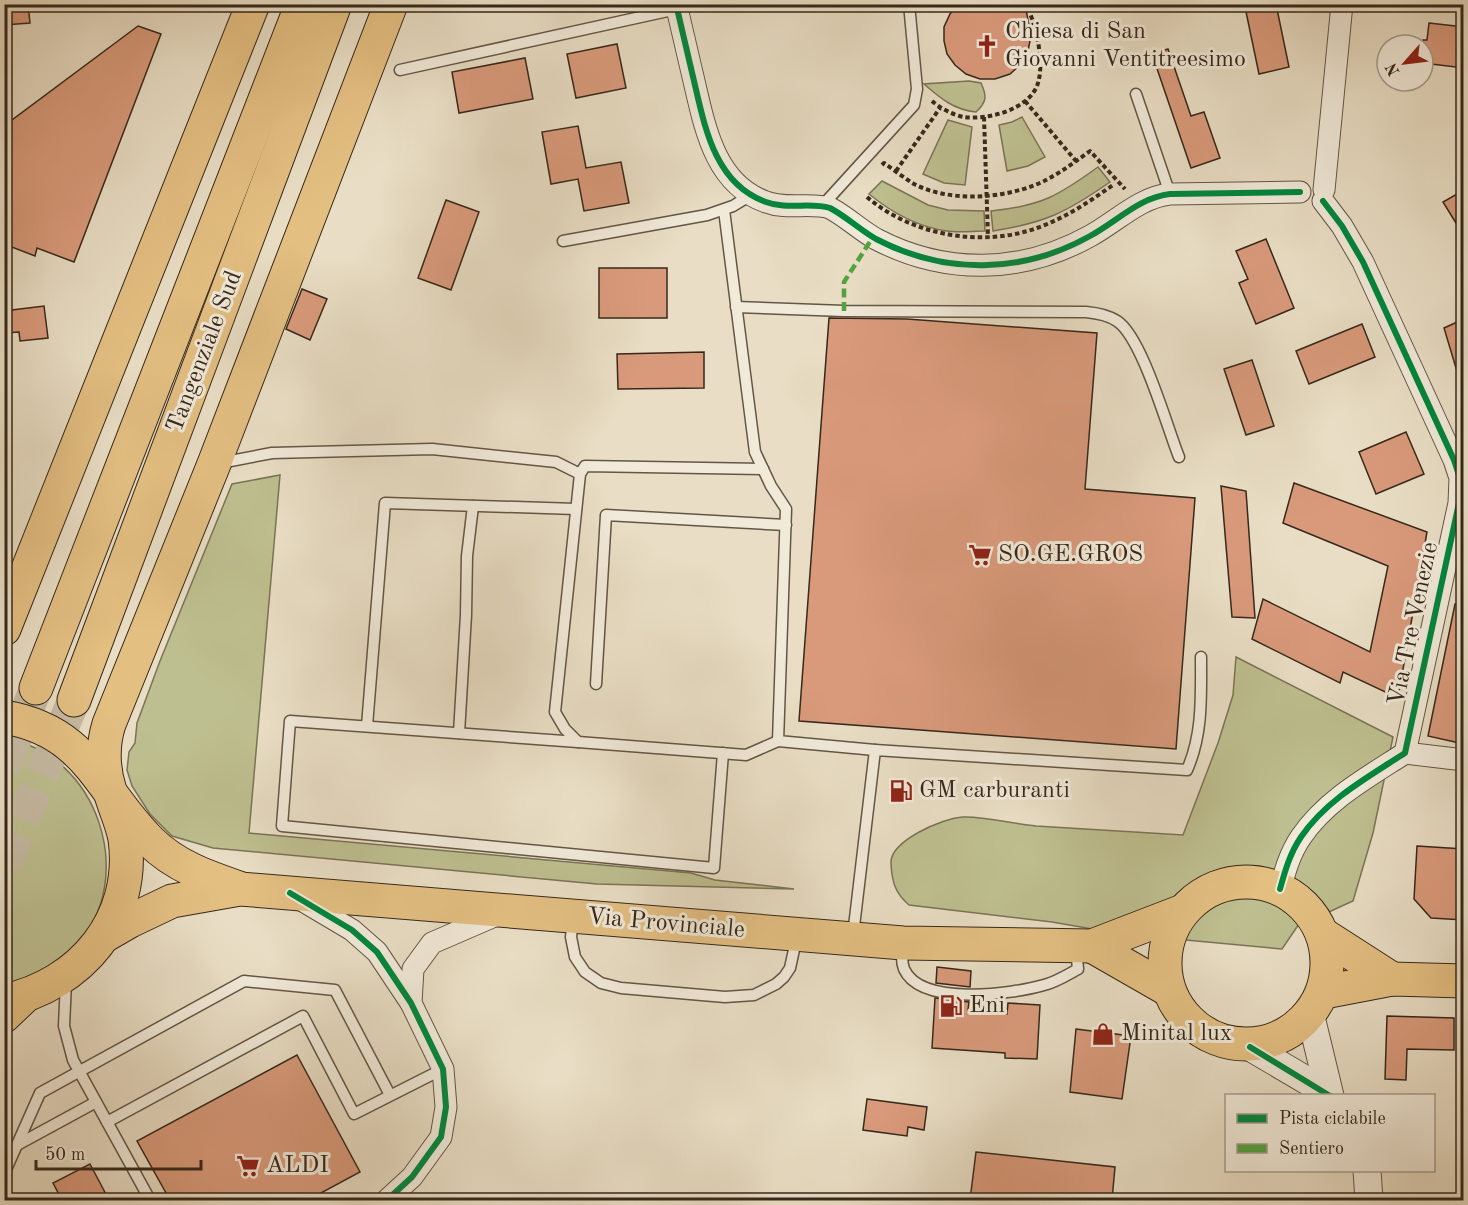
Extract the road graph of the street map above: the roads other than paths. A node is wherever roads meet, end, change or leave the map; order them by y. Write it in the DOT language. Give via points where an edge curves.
graph roads {
  1 [pos="253,4"];
  2 [pos="303,4"];
  3 [pos="335,4"];
  4 [pos="391,4"];
  5 [pos="909,4"];
  6 [pos="1342,4"];
  7 [pos="677,7"];
  8 [pos="400,70"];
  9 [pos="1136,94"];
  10 [pos="1315,191"];
  11 [pos="1170,194"];
  12 [pos="751,195"];
  13 [pos="822,206"];
  14 [pos="724,210"];
  15 [pos="563,241"];
  16 [pos="736,307"];
  17 [pos="1179,457"];
  18 [pos="214,464"];
  19 [pos="763,470"];
  20 [pos="580,474"];
  21 [pos="1462,478"];
  22 [pos="473,506"];
  23 [pos="576,509"];
  24 [pos="786,525"];
  25 [pos="4,629"];
  26 [pos="1201,657"];
  27 [pos="596,684"];
  28 [pos="36,688"];
  29 [pos="74,700"];
  30 [pos="4,717"];
  31 [pos="367,726"];
  32 [pos="459,733"];
  33 [pos="778,741"];
  34 [pos="578,742"];
  35 [pos="876,750"];
  36 [pos="723,753"];
  37 [pos="1405,753"];
  38 [pos="1464,760"];
  39 [pos="110,792"];
  40 [pos="240,889"];
  41 [pos="1280,889"];
  42 [pos="290,893"];
  43 [pos="507,911"];
  44 [pos="1183,911"];
  45 [pos="573,916"];
  46 [pos="797,934"];
  47 [pos="1322,934"];
  48 [pos="104,936"];
  49 [pos="853,939"];
  50 [pos="903,943"];
  51 [pos="1084,946"];
  52 [pos="66,976"];
  53 [pos="1392,979"];
  54 [pos="1464,981"];
  55 [pos="1167,989"];
  56 [pos="411,1003"];
  57 [pos="1317,1003"];
  58 [pos="11,1004"];
  59 [pos="1250,1047"];
  60 [pos="443,1069"];
  61 [pos="80,1071"];
  62 [pos="1329,1094"];
  63 [pos="390,1095"];
  64 [pos="96,1102"];
  65 [pos="107,1122"];
  66 [pos="17,1146"];
  67 [pos="1368,1172"];
  68 [pos="4,1174"];
  69 [pos="150,1200"];
  70 [pos="387,1200"];
  71 [pos="1369,1200"];
  1 -- 25 [label="main road"];
  2 -- 28 [label="main road, Tangenziale Sud"];
  3 -- 29 [label="main road, Tangenziale Sud"];
  4 -- 18 [label="main road"];
  5 -- 13 [label="lane" via="917,88 915,105"];
  6 -- 10 [label="street" via="1327,148"];
  7 -- 8 [label="lane"];
  7 -- 12 [label="street" via="712,148 722,167"];
  9 -- 11 [label="lane"];
  10 -- 11 [label="street"];
  10 -- 21 [label="street, Via Tre Venezie" via="1350,237 1370,276"];
  11 -- 13 [label="street" via="1141,204 1059,252 1021,263 983,267 938,262 904,251"];
  12 -- 13 [label="street" via="775,205"];
  12 -- 14 [label="lane"];
  14 -- 15 [label="lane"];
  14 -- 16 [label="lane"];
  16 -- 17 [label="lane" via="1086,312 1108,316 1119,322 1136,344"];
  16 -- 19 [label="lane" via="755,452"];
  18 -- 20 [label="lane" via="272,453 432,449 556,462"];
  18 -- 39 [label="main road" via="109,724 104,759"];
  19 -- 20 [label="lane" via="585,466"];
  19 -- 24 [label="lane" via="786,509"];
  20 -- 23 [label="lane"];
  21 -- 37 [label="street, Via Tre Venezie"];
  22 -- 23 [label="lane"];
  22 -- 31 [label="lane" via="385,503"];
  22 -- 32 [label="lane"];
  23 -- 34 [label="lane" via="555,712"];
  24 -- 27 [label="lane" via="606,515"];
  24 -- 33 [label="lane"];
  26 -- 35 [label="lane" via="1201,721 1187,770"];
  30 -- 39 [label="main road" via="39,726 58,736 96,770"];
  31 -- 32 [label="lane"];
  31 -- 36 [label="lane" via="290,721 282,826 714,868"];
  32 -- 34 [label="lane"];
  33 -- 35 [label="lane"];
  33 -- 36 [label="lane" via="746,755"];
  34 -- 36 [label="lane"];
  35 -- 49 [label="lane"];
  37 -- 38 [label="street"];
  37 -- 41 [label="street" via="1354,786 1317,817 1287,863"];
  39 -- 40 [label="main road" via="136,826 170,858"];
  39 -- 48 [label="main road" via="125,840 126,865 121,898"];
  40 -- 42 [label="main road, Via Provinciale"];
  40 -- 48 [label="main road" via="172,901"];
  41 -- 44 [label="main road, Via Provinciale" via="1262,882 1234,882 1208,890"];
  41 -- 47 [label="main road, Via Provinciale" via="1308,910"];
  42 -- 43 [label="main road, Via Provinciale"];
  42 -- 56 [label="street" via="352,930 377,952"];
  43 -- 45 [label="main road, Via Provinciale"];
  43 -- 56 [label="street" via="432,943 412,969"];
  44 -- 51 [label="main road, Via Provinciale"];
  44 -- 55 [label="main road, Via Provinciale" via="1171,930 1164,957"];
  45 -- 46 [label="main road, Via Provinciale"];
  45 -- 46 [label="lane" via="571,937 575,957 585,972 601,983 725,998 766,991 784,977 794,958"];
  46 -- 49 [label="main road, Via Provinciale"];
  47 -- 53 [label="main road, Via Provinciale"];
  47 -- 57 [label="main road, Via Provinciale" via="1328,968"];
  48 -- 52 [label="main road"];
  49 -- 50 [label="main road, Via Provinciale"];
  50 -- 51 [label="main road, Via Provinciale"];
  50 -- 51 [label="lane" via="904,968 913,980 934,991 967,994 1057,981 1078,969"];
  51 -- 55 [label="main road, Via Provinciale"];
  52 -- 58 [label="main road"];
  52 -- 61 [label="lane" via="64,1026"];
  53 -- 54 [label="main road"];
  53 -- 57 [label="main road"];
  55 -- 59 [label="main road, Via Provinciale" via="1178,1009 1196,1028 1231,1045"];
  56 -- 60 [label="street"];
  57 -- 59 [label="main road" via="1284,1034"];
  57 -- 62 [label="street"];
  59 -- 62 [label="street"];
  60 -- 63 [label="lane"];
  60 -- 70 [label="street" via="446,1107 441,1137 412,1177"];
  61 -- 63 [label="lane" via="244,981 335,990"];
  61 -- 64 [label="lane"];
  61 -- 66 [label="lane" via="40,1093"];
  63 -- 65 [label="lane" via="354,1114 303,1016"];
  64 -- 65 [label="lane"];
  64 -- 66 [label="lane"];
  65 -- 69 [label="lane"];
  66 -- 68 [label="lane"];
  67 -- 71 [label="street"];
}
